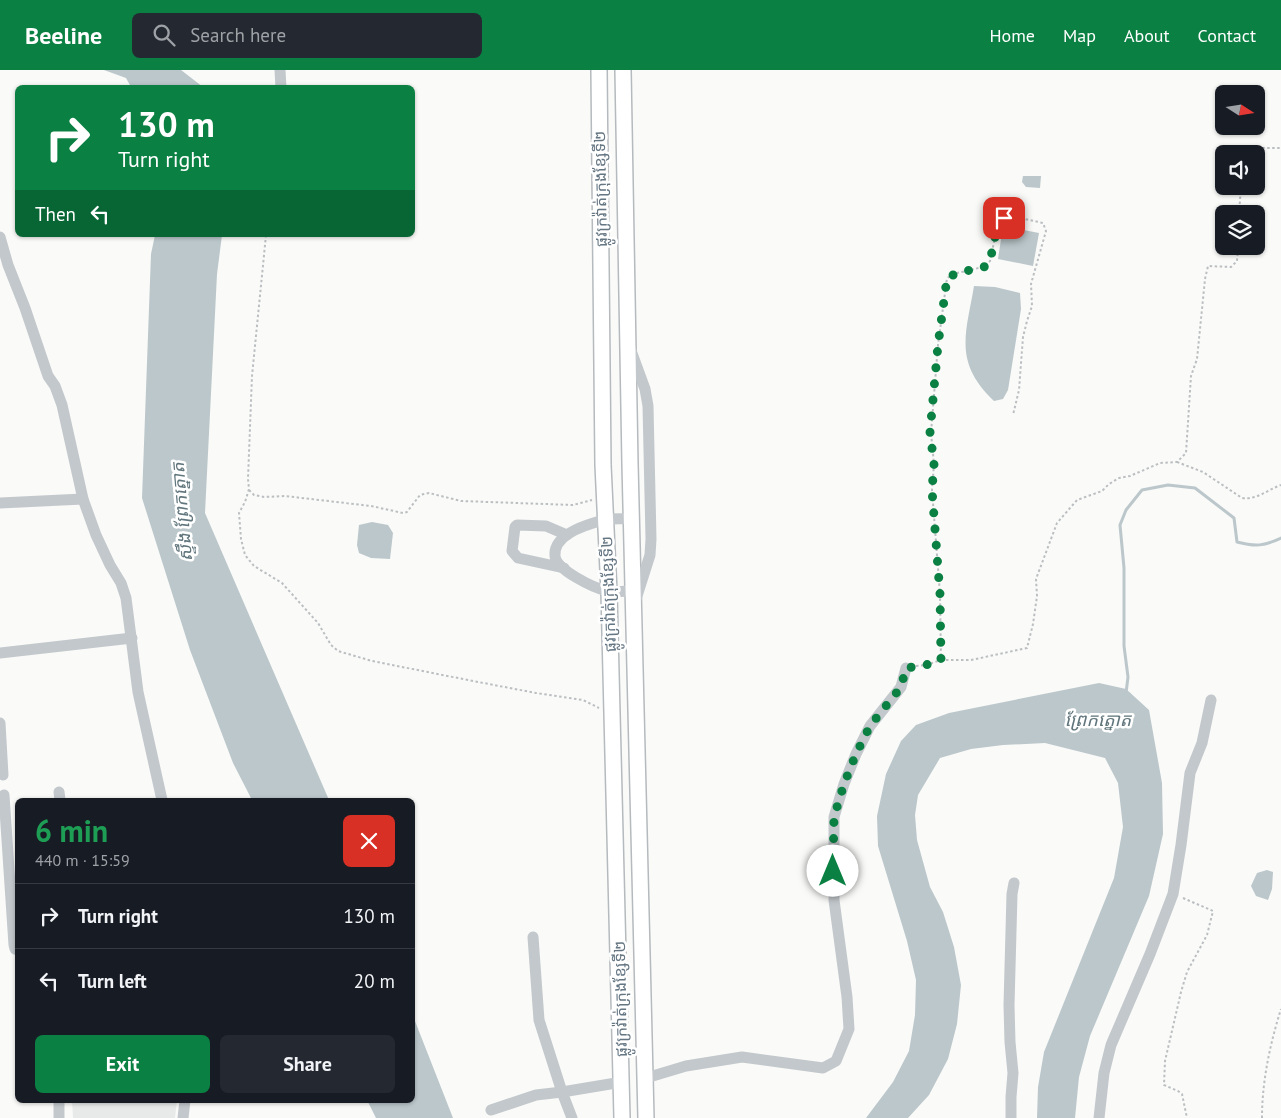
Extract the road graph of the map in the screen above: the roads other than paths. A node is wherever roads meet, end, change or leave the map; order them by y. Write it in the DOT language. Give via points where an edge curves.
graph roads {
  1 [pos="280,70"];
  2 [pos="599,70"];
  3 [pos="623,70"];
  4 [pos="281,85"];
  5 [pos="0,237"];
  6 [pos="627,339"];
  7 [pos="630,464"];
  8 [pos="603,465"];
  9 [pos="83,499"];
  10 [pos="0,503"];
  11 [pos="631,519"];
  12 [pos="606,520"];
  13 [pos="566,535"];
  14 [pos="564,568"];
  15 [pos="634,590"];
  16 [pos="609,592"];
  17 [pos="634,606"];
  18 [pos="132,638"];
  19 [pos="0,653"];
  20 [pos="906,668"];
  21 [pos="1211,700"];
  22 [pos="0,723"];
  23 [pos="3,775"];
  24 [pos="4,795"];
  25 [pos="162,798"];
  26 [pos="639,841"];
  27 [pos="616,842"];
  28 [pos="1014,883"];
  29 [pos="533,937"];
  30 [pos="15,949"];
  31 [pos="646,1078"];
  32 [pos="622,1082"];
  33 [pos="562,1092"];
  34 [pos="59,1103"];
  35 [pos="185,1103"];
  36 [pos="491,1110"];
  37 [pos="58,1118"];
  38 [pos="183,1118"];
  39 [pos="572,1118"];
  40 [pos="622,1118"];
  41 [pos="646,1118"];
  42 [pos="1011,1118"];
  43 [pos="1099,1118"];
  1 -- 4 [label="street"];
  2 -- 8 [label="main road, ផ្លូវក្រវ៉ាត់ក្រុងខ្សែទី២"];
  3 -- 6 [label="main road, ផ្លូវក្រវ៉ាត់ក្រុងខ្សែទី២"];
  5 -- 9 [label="street" via="45,369 62,405"];
  6 -- 7 [label="main road, ផ្លូវក្រវ៉ាត់ក្រុងខ្សែទី២"];
  6 -- 17 [label="street" via="648,406 650,555"];
  7 -- 8 [label="main road"];
  7 -- 11 [label="main road, ផ្លូវក្រវ៉ាត់ក្រុងខ្សែទី២"];
  8 -- 12 [label="main road, ផ្លូវក្រវ៉ាត់ក្រុងខ្សែទី២"];
  9 -- 10 [label="street"];
  9 -- 18 [label="street" via="110,566 121,583"];
  11 -- 12 [label="street"];
  11 -- 15 [label="main road, ផ្លូវក្រវ៉ាត់ក្រុងខ្សែទី២"];
  12 -- 13 [label="street"];
  12 -- 16 [label="main road, ផ្លូវក្រវ៉ាត់ក្រុងខ្សែទី២"];
  13 -- 14 [label="street" via="559,542 555,555"];
  13 -- 14 [label="street" via="546,526 517,525 512,551 518,558"];
  14 -- 16 [label="street" via="581,582"];
  15 -- 16 [label="street"];
  15 -- 17 [label="main road, ផ្លូវក្រវ៉ាត់ក្រុងខ្សែទី២"];
  16 -- 27 [label="main road, ផ្លូវក្រវ៉ាត់ក្រុងខ្សែទី២"];
  17 -- 26 [label="main road, ផ្លូវក្រវ៉ាត់ក្រុងខ្សែទី២"];
  18 -- 19 [label="street"];
  18 -- 25 [label="street" via="138,692"];
  20 -- 31 [label="street" via="901,687 870,726 856,754 834,817 834,900 849,1029 836,1061 823,1068 742,1057 686,1066"];
  21 -- 43 [label="street" via="1202,743 1190,773 1173,894 1111,1045"];
  22 -- 23 [label="street"];
  24 -- 30 [label="street"];
  26 -- 27 [label="main road"];
  26 -- 31 [label="main road, ផ្លូវក្រវ៉ាត់ក្រុងខ្សែទី២"];
  27 -- 32 [label="main road, ផ្លូវក្រវ៉ាត់ក្រុងខ្សែទី២"];
  28 -- 42 [label="street" via="1009,1005 1013,1073"];
  29 -- 33 [label="street" via="539,1020"];
  31 -- 41 [label="main road, ផ្លូវក្រវ៉ាត់ក្រុងខ្សែទី២"];
  32 -- 33 [label="street"];
  32 -- 40 [label="main road, ផ្លូវក្រវ៉ាត់ក្រុងខ្សែទី២"];
  33 -- 36 [label="street" via="536,1094"];
  33 -- 39 [label="street"];
  34 -- 37 [label="street"];
  35 -- 38 [label="street"];
}
